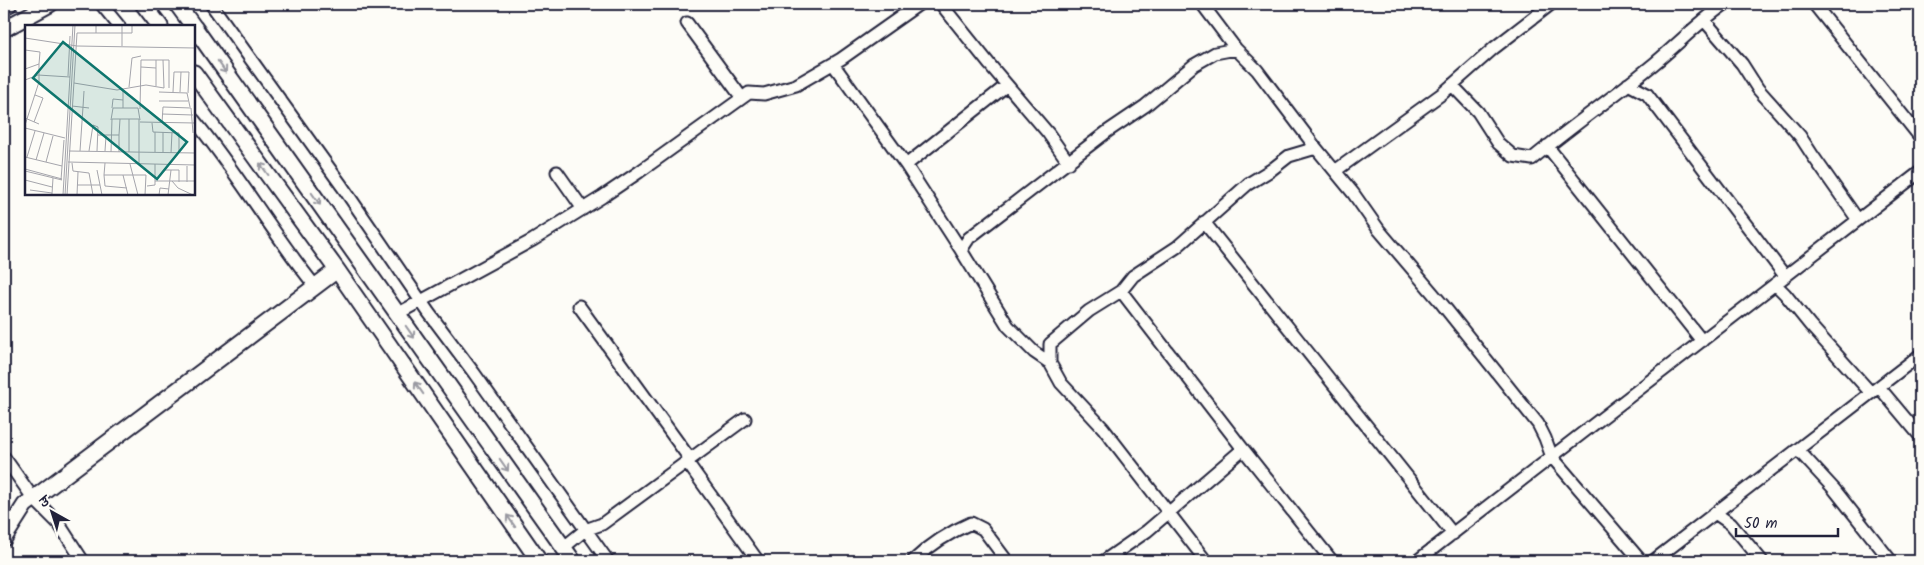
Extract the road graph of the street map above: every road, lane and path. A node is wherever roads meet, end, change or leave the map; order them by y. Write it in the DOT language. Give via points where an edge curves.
graph roads {
  1 [pos="9,4"];
  2 [pos="50,4"];
  3 [pos="101,4"];
  4 [pos="143,4"];
  5 [pos="177,4"];
  6 [pos="211,4"];
  7 [pos="920,4"];
  8 [pos="941,4"];
  9 [pos="1202,4"];
  10 [pos="1726,4"];
  11 [pos="1814,4"];
  12 [pos="1548,5"];
  13 [pos="4,6"];
  14 [pos="1704,20"];
  15 [pos="686,23"];
  16 [pos="117,25"];
  17 [pos="159,25"];
  18 [pos="193,25"];
  19 [pos="195,28"];
  20 [pos="4,29"];
  21 [pos="1236,49"];
  22 [pos="833,64"];
  23 [pos="195,74"];
  24 [pos="1452,84"];
  25 [pos="1628,84"];
  26 [pos="1007,85"];
  27 [pos="742,98"];
  28 [pos="195,121"];
  29 [pos="1920,137"];
  30 [pos="1547,146"];
  31 [pos="1316,148"];
  32 [pos="1069,163"];
  33 [pos="906,165"];
  34 [pos="1335,171"];
  35 [pos="557,172"];
  36 [pos="1920,172"];
  37 [pos="583,209"];
  38 [pos="1858,220"];
  39 [pos="1204,222"];
  40 [pos="961,250"];
  41 [pos="337,270"];
  42 [pos="1785,276"];
  43 [pos="1775,284"];
  44 [pos="315,286"];
  45 [pos="1121,291"];
  46 [pos="419,300"];
  47 [pos="579,306"];
  48 [pos="397,314"];
  49 [pos="377,327"];
  50 [pos="1702,341"];
  51 [pos="1920,355"];
  52 [pos="1050,363"];
  53 [pos="1875,390"];
  54 [pos="745,419"];
  55 [pos="1920,436"];
  56 [pos="1243,449"];
  57 [pos="1798,450"];
  58 [pos="4,456"];
  59 [pos="1552,457"];
  60 [pos="688,460"];
  61 [pos="34,498"];
  62 [pos="1168,513"];
  63 [pos="1715,513"];
  64 [pos="586,530"];
  65 [pos="1453,534"];
  66 [pos="4,538"];
  67 [pos="563,548"];
  68 [pos="1117,558"];
  69 [pos="83,561"];
  70 [pos="539,561"];
  71 [pos="573,561"];
  72 [pos="608,561"];
  73 [pos="758,561"];
  74 [pos="913,561"];
  75 [pos="1007,561"];
  76 [pos="1104,561"];
  77 [pos="1206,561"];
  78 [pos="1332,561"];
  79 [pos="1417,561"];
  80 [pos="1641,561"];
  81 [pos="1653,561"];
  82 [pos="1762,561"];
  83 [pos="1892,561"];
  1 -- 13 [label="street"];
  2 -- 20 [label="street"];
  3 -- 16 [label="street"];
  4 -- 17 [label="street"];
  5 -- 18 [label="street"];
  6 -- 46 [label="street" via="342,186"];
  7 -- 22 [label="street"];
  8 -- 26 [label="street"];
  9 -- 21 [label="street"];
  10 -- 14 [label="street"];
  11 -- 29 [label="street"];
  12 -- 24 [label="street"];
  14 -- 25 [label="street"];
  14 -- 38 [label="street" via="1800,136"];
  15 -- 27 [label="street"];
  19 -- 48 [label="street, one-way"];
  21 -- 31 [label="street" via="1257,70"];
  21 -- 32 [label="street" via="1215,53 1194,65"];
  22 -- 27 [label="street" via="796,85 764,94 749,93"];
  22 -- 33 [label="street"];
  41 -- 23 [label="street, one-way"];
  24 -- 30 [label="street" via="1478,112 1498,143 1513,156 1532,159"];
  24 -- 34 [label="street"];
  25 -- 30 [label="street"];
  25 -- 42 [label="street" via="1647,94"];
  26 -- 32 [label="street"];
  26 -- 33 [label="street"];
  27 -- 37 [label="street"];
  28 -- 44 [label="street"];
  30 -- 50 [label="street"];
  31 -- 34 [label="street"];
  31 -- 39 [label="street" via="1289,156 1248,184"];
  32 -- 40 [label="street" via="969,238"];
  33 -- 40 [label="street"];
  34 -- 59 [label="street" via="1538,424"];
  35 -- 37 [label="street"];
  36 -- 38 [label="street"];
  37 -- 46 [label="street" via="470,275"];
  38 -- 42 [label="street"];
  39 -- 45 [label="street" via="1177,247 1133,276"];
  39 -- 65 [label="street"];
  40 -- 52 [label="street" via="1008,326"];
  41 -- 44 [label="street"];
  41 -- 49 [label="street"];
  42 -- 43 [label="street"];
  43 -- 50 [label="street"];
  43 -- 53 [label="street"];
  44 -- 61 [label="street"];
  45 -- 52 [label="street" via="1090,311 1050,344"];
  45 -- 56 [label="street"];
  46 -- 48 [label="street"];
  46 -- 64 [label="street"];
  47 -- 60 [label="street"];
  48 -- 49 [label="street"];
  48 -- 67 [label="street, one-way"];
  70 -- 49 [label="street, one-way"];
  50 -- 59 [label="street"];
  51 -- 53 [label="street"];
  52 -- 62 [label="street" via="1061,383 1103,428"];
  53 -- 55 [label="street"];
  53 -- 57 [label="street"];
  54 -- 60 [label="street"];
  56 -- 62 [label="street"];
  56 -- 78 [label="street"];
  57 -- 63 [label="street"];
  57 -- 83 [label="street"];
  58 -- 61 [label="street"];
  59 -- 65 [label="street"];
  59 -- 80 [label="street"];
  60 -- 64 [label="street" via="602,524"];
  60 -- 73 [label="street"];
  61 -- 66 [label="street" via="25,505"];
  61 -- 69 [label="street" via="59,524"];
  62 -- 68 [label="street"];
  62 -- 77 [label="street"];
  63 -- 81 [label="street"];
  63 -- 82 [label="street" via="1731,524"];
  64 -- 67 [label="street"];
  64 -- 72 [label="street"];
  65 -- 79 [label="street"];
  67 -- 71 [label="street"];
  68 -- 76 [label="street"];
  74 -- 75 [label="street" via="957,529 971,523 983,529"];
}
